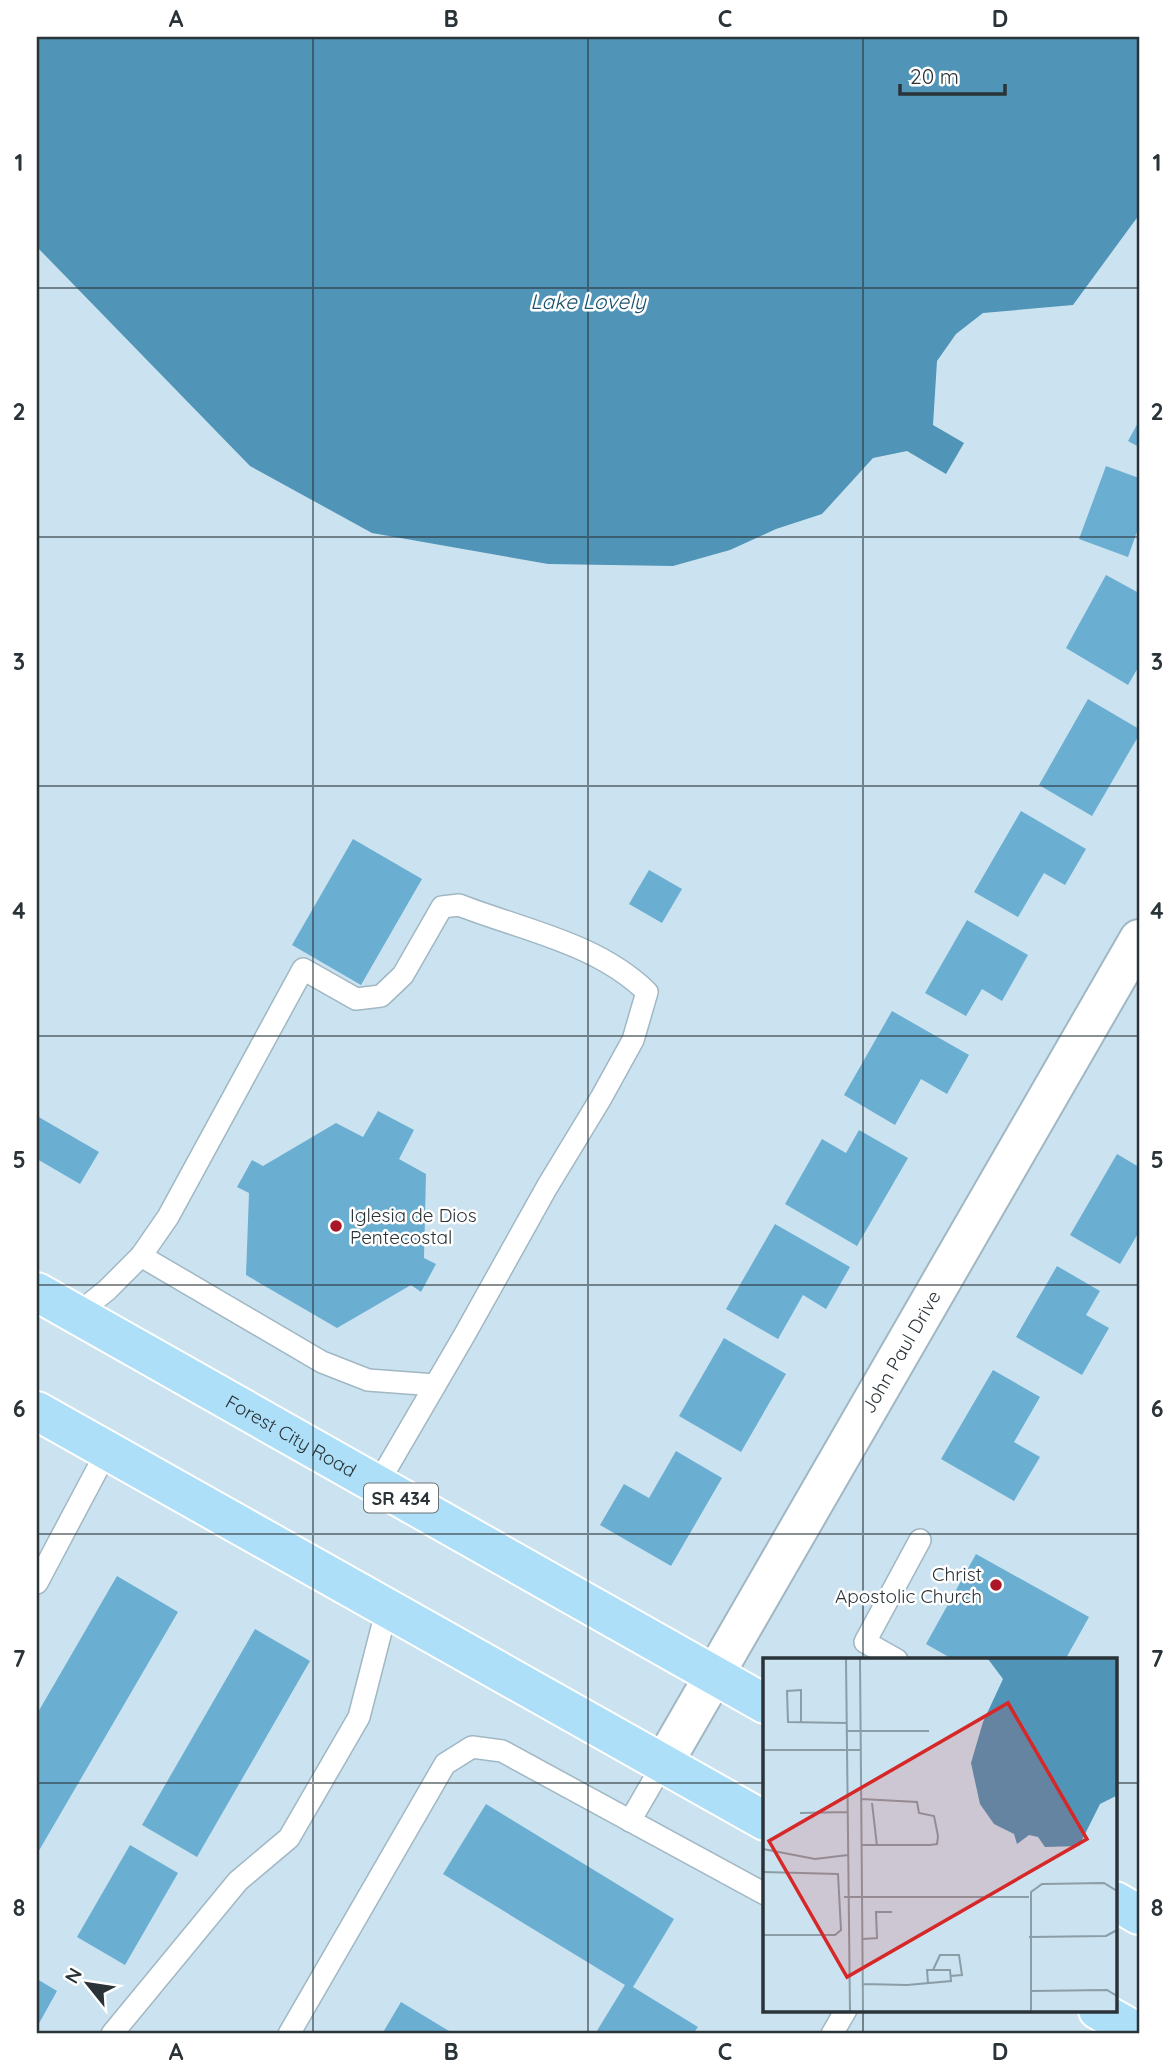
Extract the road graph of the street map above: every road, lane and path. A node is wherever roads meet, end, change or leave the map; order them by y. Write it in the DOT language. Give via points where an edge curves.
graph roads {
  1 [pos="1139,939"];
  2 [pos="141,1256"];
  3 [pos="37,1292"];
  4 [pos="76,1315"];
  5 [pos="435,1385"];
  6 [pos="37,1411"];
  7 [pos="107,1451"];
  8 [pos="377,1485"];
  9 [pos="920,1540"];
  10 [pos="37,1583"];
  11 [pos="387,1608"];
  12 [pos="893,1658"];
  13 [pos="714,1675"];
  14 [pos="763,1703"];
  15 [pos="663,1764"];
  16 [pos="763,1820"];
  17 [pos="631,1821"];
  18 [pos="763,1893"];
  19 [pos="1116,1902"];
  20 [pos="1139,1915"];
  21 [pos="845,2011"];
  22 [pos="1100,2011"];
  23 [pos="1139,2033"];
  24 [pos="112,2034"];
  25 [pos="289,2034"];
  26 [pos="832,2034"];
  1 -- 13 [label="street, John Paul Drive"];
  2 -- 4 [label="lane"];
  2 -- 5 [label="lane" via="322,1362 368,1380"];
  2 -- 5 [label="lane" via="168,1217 303,969 356,999 381,996 402,975 442,907 459,905 597,955 630,975 647,992 634,1040"];
  3 -- 4 [label="main road, Forest City Road / SR 434"];
  4 -- 8 [label="main road, Forest City Road / SR 434"];
  5 -- 8 [label="lane"];
  6 -- 7 [label="main road"];
  7 -- 10 [label="lane"];
  7 -- 11 [label="main road"];
  8 -- 13 [label="main road, Forest City Road / SR 434"];
  9 -- 12 [label="lane" via="865,1642"];
  11 -- 15 [label="main road"];
  11 -- 24 [label="lane" via="359,1717 289,1838 239,1881"];
  13 -- 14 [label="main road, Forest City Road / SR 434"];
  13 -- 15 [label="street, John Paul Drive"];
  15 -- 16 [label="main road"];
  15 -- 17 [label="lane"];
  17 -- 18 [label="lane"];
  17 -- 25 [label="lane" via="502,1751 472,1747 445,1764"];
  19 -- 20 [label="main road"];
  21 -- 26 [label="lane"];
  22 -- 23 [label="main road"];
}
